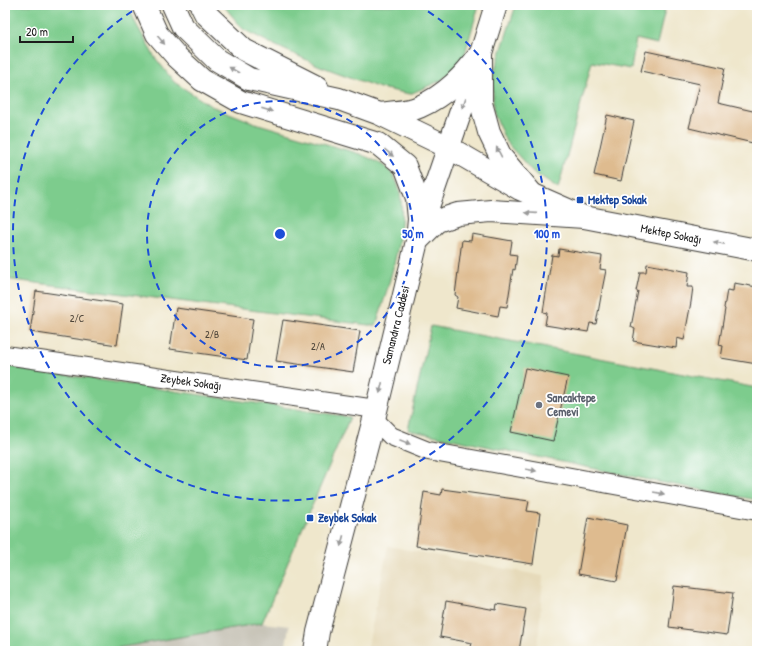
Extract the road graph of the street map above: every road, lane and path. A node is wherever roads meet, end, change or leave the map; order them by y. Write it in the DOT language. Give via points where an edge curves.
graph roads {
  1 [pos="144,5"];
  2 [pos="173,5"];
  3 [pos="201,5"];
  4 [pos="496,5"];
  5 [pos="481,53"];
  6 [pos="339,99"];
  7 [pos="380,114"];
  8 [pos="448,147"];
  9 [pos="532,194"];
  10 [pos="584,217"];
  11 [pos="417,241"];
  12 [pos="757,250"];
  13 [pos="5,355"];
  14 [pos="375,414"];
  15 [pos="757,512"];
  16 [pos="315,651"];
  1 -- 11 [label="main road, one-way" via="157,34 202,80 241,102 378,144 405,166 417,198"];
  6 -- 2 [label="main road, one-way" via="249,79 217,60 182,27"];
  3 -- 6 [label="main road" via="244,50"];
  4 -- 5 [label="main road, Samandıra Caddesi"];
  5 -- 7 [label="main road" via="466,74 450,89 418,108"];
  5 -- 8 [label="main road, Samandıra Caddesi, one-way"];
  9 -- 5 [label="main road, one-way" via="501,157 489,132 481,103"];
  6 -- 7 [label="main road"];
  7 -- 8 [label="main road"];
  8 -- 9 [label="main road"];
  8 -- 11 [label="main road, Samandıra Caddesi"];
  9 -- 10 [label="main road"];
  10 -- 11 [label="main road, one-way" via="491,210 458,214 436,221"];
  12 -- 10 [label="main road, Mektep Sokağı, one-way"];
  11 -- 14 [label="main road, Samandıra Caddesi, one-way"];
  13 -- 14 [label="street, Zeybek Sokağı"];
  14 -- 15 [label="street, one-way" via="391,436 428,451"];
  14 -- 16 [label="main road, Samandıra Caddesi, one-way"];
}
